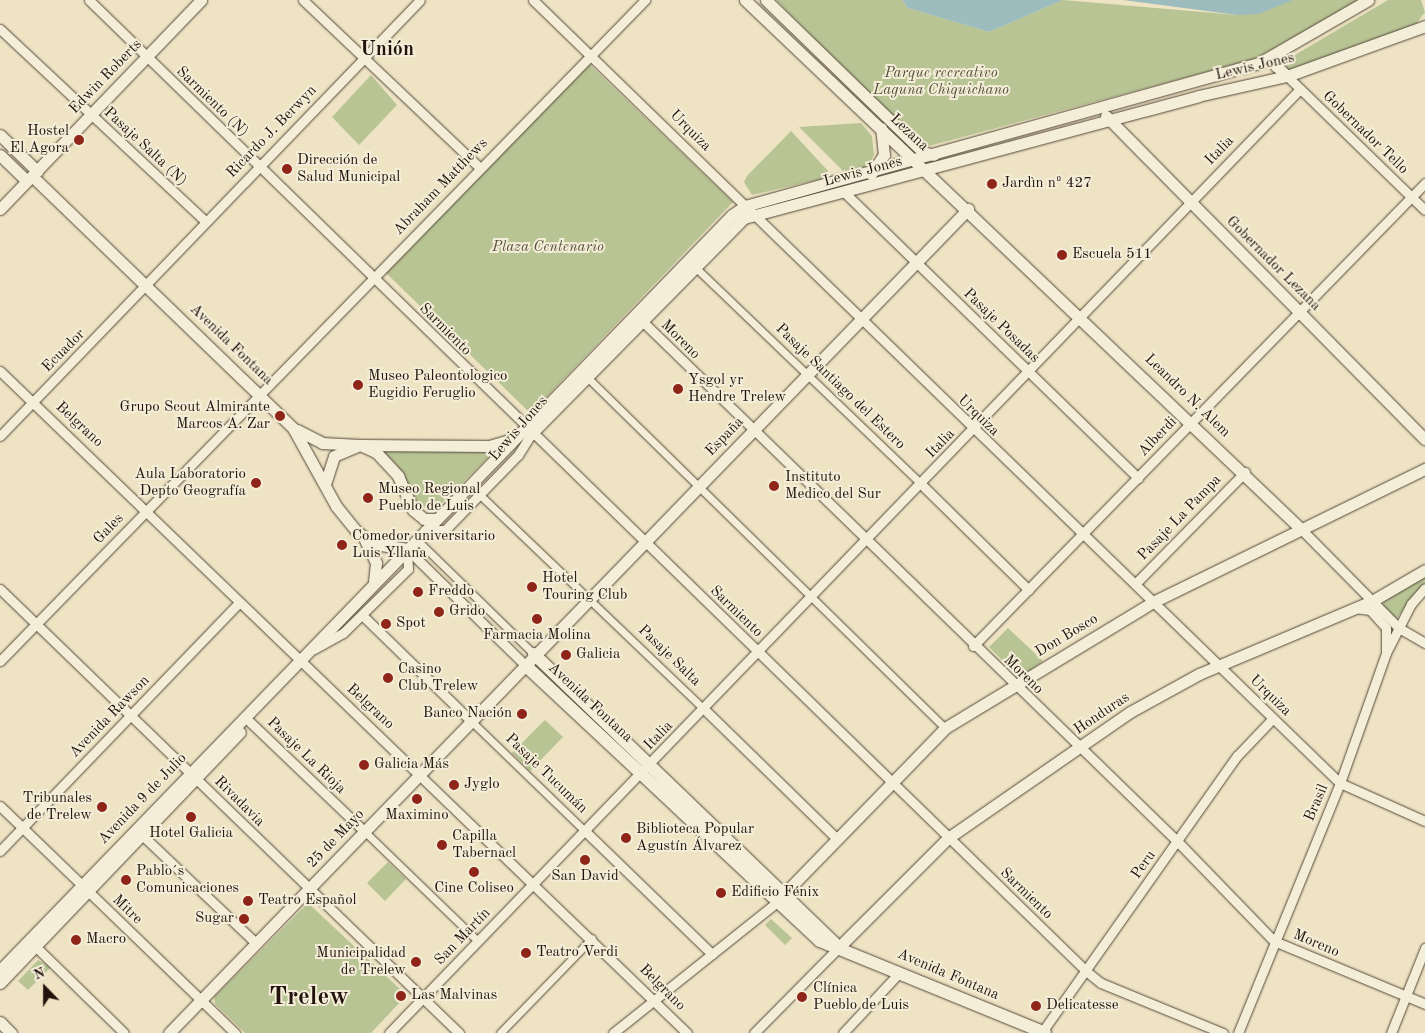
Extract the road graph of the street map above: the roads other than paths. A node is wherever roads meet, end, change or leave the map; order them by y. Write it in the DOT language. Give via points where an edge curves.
graph roads {
  1 [pos="89,0"];
  2 [pos="303,0"];
  3 [pos="420,0"];
  4 [pos="533,0"];
  5 [pos="645,0"];
  6 [pos="746,0"];
  7 [pos="766,0"];
  8 [pos="1368,0"];
  9 [pos="200,1"];
  10 [pos="635,5"];
  11 [pos="1425,19"];
  12 [pos="1420,27"];
  13 [pos="0,29"];
  14 [pos="1282,52"];
  15 [pos="591,53"];
  16 [pos="146,57"];
  17 [pos="364,57"];
  18 [pos="1287,76"];
  19 [pos="1300,89"];
  20 [pos="1101,109"];
  21 [pos="91,115"];
  22 [pos="1110,121"];
  23 [pos="881,128"];
  24 [pos="0,135"];
  25 [pos="0,155"];
  26 [pos="934,156"];
  27 [pos="916,160"];
  28 [pos="258,166"];
  29 [pos="479,168"];
  30 [pos="927,171"];
  31 [pos="871,174"];
  32 [pos="32,176"];
  33 [pos="1425,182"];
  34 [pos="845,193"];
  35 [pos="1411,197"];
  36 [pos="1190,202"];
  37 [pos="745,206"];
  38 [pos="0,209"];
  39 [pos="968,209"];
  40 [pos="1425,210"];
  41 [pos="754,214"];
  42 [pos="206,222"];
  43 [pos="916,262"];
  44 [pos="695,267"];
  45 [pos="372,277"];
  46 [pos="147,286"];
  47 [pos="1299,312"];
  48 [pos="1083,317"];
  49 [pos="639,319"];
  50 [pos="860,321"];
  51 [pos="0,371"];
  52 [pos="1028,371"];
  53 [pos="807,374"];
  54 [pos="588,377"];
  55 [pos="257,393"];
  56 [pos="33,402"];
  57 [pos="1192,421"];
  58 [pos="293,428"];
  59 [pos="973,430"];
  60 [pos="527,431"];
  61 [pos="752,431"];
  62 [pos="0,436"];
  63 [pos="516,438"];
  64 [pos="1425,439"];
  65 [pos="360,445"];
  66 [pos="1424,468"];
  67 [pos="1245,472"];
  68 [pos="480,475"];
  69 [pos="1138,478"];
  70 [pos="325,484"];
  71 [pos="921,484"];
  72 [pos="699,486"];
  73 [pos="480,495"];
  74 [pos="148,509"];
  75 [pos="436,519"];
  76 [pos="425,530"];
  77 [pos="1302,530"];
  78 [pos="1081,535"];
  79 [pos="416,539"];
  80 [pos="868,539"];
  81 [pos="365,540"];
  82 [pos="643,543"];
  83 [pos="407,549"];
  84 [pos="1425,570"];
  85 [pos="374,583"];
  86 [pos="1136,584"];
  87 [pos="1425,588"];
  88 [pos="0,589"];
  89 [pos="1029,590"];
  90 [pos="366,592"];
  91 [pos="812,597"];
  92 [pos="588,598"];
  93 [pos="1155,601"];
  94 [pos="1372,601"];
  95 [pos="240,603"];
  96 [pos="1355,608"];
  97 [pos="364,612"];
  98 [pos="36,624"];
  99 [pos="1399,628"];
  100 [pos="1425,643"];
  101 [pos="973,646"];
  102 [pos="309,651"];
  103 [pos="759,653"];
  104 [pos="1386,653"];
  105 [pos="534,654"];
  106 [pos="0,661"];
  107 [pos="303,662"];
  108 [pos="526,665"];
  109 [pos="1218,665"];
  110 [pos="1014,686"];
  111 [pos="704,709"];
  112 [pos="130,716"];
  113 [pos="1273,718"];
  114 [pos="471,721"];
  115 [pos="250,722"];
  116 [pos="945,728"];
  117 [pos="1079,748"];
  118 [pos="651,764"];
  119 [pos="421,773"];
  120 [pos="641,774"];
  121 [pos="193,776"];
  122 [pos="892,783"];
  123 [pos="1340,783"];
  124 [pos="0,806"];
  125 [pos="1425,821"];
  126 [pos="22,828"];
  127 [pos="585,831"];
  128 [pos="364,832"];
  129 [pos="142,835"];
  130 [pos="948,838"];
  131 [pos="838,839"];
  132 [pos="1178,841"];
  133 [pos="0,851"];
  134 [pos="534,884"];
  135 [pos="85,887"];
  136 [pos="308,889"];
  137 [pos="781,898"];
  138 [pos="592,938"];
  139 [pos="478,941"];
  140 [pos="1274,941"];
  141 [pos="256,943"];
  142 [pos="34,946"];
  143 [pos="839,948"];
  144 [pos="1425,948"];
  145 [pos="712,954"];
  146 [pos="0,970"];
  147 [pos="1086,971"];
  148 [pos="900,973"];
  149 [pos="0,982"];
  150 [pos="1406,996"];
  151 [pos="423,998"];
  152 [pos="201,1000"];
  153 [pos="654,1001"];
  154 [pos="1425,1004"];
  155 [pos="0,1022"];
  156 [pos="1043,1032"];
  157 [pos="11,1033"];
  158 [pos="124,1033"];
  159 [pos="169,1033"];
  160 [pos="235,1033"];
  161 [pos="389,1033"];
  162 [pos="459,1033"];
  163 [pos="500,1033"];
  164 [pos="613,1033"];
  165 [pos="687,1033"];
  166 [pos="754,1033"];
  167 [pos="843,1033"];
  168 [pos="1223,1033"];
  169 [pos="1238,1033"];
  170 [pos="1391,1033"];
  1 -- 16 [label="street, Sarmiento (N)"];
  2 -- 17 [label="street"];
  3 -- 17 [label="street, Ricardo J. Berwyn"];
  4 -- 15 [label="street, Urquiza"];
  5 -- 10 [label="street, Abraham Matthews"];
  6 -- 23 [label="street, Lezana"];
  7 -- 26 [label="street" via="922,152"];
  8 -- 14 [label="street, Lewis Jones"];
  9 -- 16 [label="street, Edwin Roberts"];
  10 -- 15 [label="street, Abraham Matthews"];
  11 -- 12 [label="street"];
  12 -- 18 [label="street, Lewis Jones"];
  13 -- 21 [label="street, Pasaje Salta (N)"];
  14 -- 18 [label="street" via="1276,66"];
  14 -- 20 [label="street, Lewis Jones" via="1259,63"];
  15 -- 29 [label="street, Abraham Matthews"];
  15 -- 37 [label="street, Urquiza"];
  16 -- 21 [label="street, Edwin Roberts"];
  16 -- 28 [label="street, Sarmiento (N)"];
  17 -- 28 [label="street, Ricardo J. Berwyn"];
  17 -- 29 [label="street"];
  18 -- 19 [label="street, Gobernador Tello"];
  18 -- 22 [label="street, Lewis Jones"];
  19 -- 35 [label="street, Gobernador Tello"];
  19 -- 36 [label="street, Italia"];
  20 -- 22 [label="street, Gobernador Lezana"];
  20 -- 26 [label="street, Lewis Jones"];
  21 -- 32 [label="street, Edwin Roberts"];
  21 -- 42 [label="street, Pasaje Salta (N)"];
  22 -- 30 [label="street, Lewis Jones"];
  22 -- 36 [label="street, Gobernador Lezana"];
  23 -- 27 [label="street, Lezana"];
  23 -- 31 [label="street" via="884,155"];
  24 -- 32 [label="street"];
  25 -- 32 [label="street"];
  26 -- 27 [label="street, Lewis Jones"];
  27 -- 30 [label="street, Lezana"];
  27 -- 31 [label="street, Lewis Jones"];
  28 -- 42 [label="street, Ricardo J. Berwyn"];
  28 -- 45 [label="street, Sarmiento"];
  29 -- 45 [label="street, Abraham Matthews"];
  30 -- 34 [label="street, Lewis Jones"];
  30 -- 39 [label="street, Leandro N. Alem"];
  31 -- 37 [label="street, Lewis Jones"];
  32 -- 38 [label="street, Edwin Roberts"];
  32 -- 46 [label="street, Avenida Fontana"];
  33 -- 35 [label="street, Alberdi"];
  34 -- 41 [label="street, Lewis Jones"];
  34 -- 43 [label="street, Pasaje Posadas"];
  35 -- 40 [label="street, Gobernador Tello"];
  35 -- 47 [label="street, Alberdi"];
  36 -- 47 [label="street, Gobernador Lezana"];
  36 -- 48 [label="street, Italia"];
  37 -- 41 [label="street, Urquiza"];
  37 -- 49 [label="street, Lewis Jones"];
  39 -- 43 [label="street, España"];
  39 -- 48 [label="street, Leandro N. Alem"];
  41 -- 44 [label="street, Lewis Jones" via="738,221"];
  41 -- 50 [label="street, Urquiza"];
  42 -- 46 [label="street, Ricardo J. Berwyn"];
  43 -- 50 [label="street, España"];
  43 -- 52 [label="street, Pasaje Posadas"];
  44 -- 49 [label="street, Lewis Jones"];
  44 -- 53 [label="street, Pasaje Santiago del Estero"];
  45 -- 55 [label="street, Abraham Matthews"];
  45 -- 60 [label="street, Sarmiento"];
  46 -- 55 [label="street, Avenida Fontana"];
  46 -- 56 [label="street, Ecuador"];
  47 -- 57 [label="street, Alberdi"];
  47 -- 64 [label="street, Gobernador Lezana"];
  48 -- 52 [label="street, Italia"];
  48 -- 57 [label="street, Leandro N. Alem"];
  49 -- 54 [label="street, Lewis Jones"];
  49 -- 60 [label="street, Lewis Jones"];
  49 -- 61 [label="street, Moreno"];
  50 -- 53 [label="street, España"];
  50 -- 59 [label="street, Urquiza"];
  51 -- 56 [label="street, Belgrano"];
  52 -- 59 [label="street, Italia"];
  52 -- 69 [label="street, Pasaje Posadas"];
  53 -- 61 [label="street, España"];
  53 -- 71 [label="street, Pasaje Santiago del Estero"];
  54 -- 60 [label="street, Lewis Jones"];
  54 -- 72 [label="street"];
  55 -- 58 [label="street, Avenida Fontana"];
  55 -- 74 [label="street, Gales"];
  56 -- 62 [label="street, Ecuador"];
  56 -- 74 [label="street, Belgrano"];
  57 -- 67 [label="street, Leandro N. Alem"];
  57 -- 69 [label="street, Alberdi"];
  58 -- 65 [label="street, Avenida Fontana" via="322,443"];
  58 -- 70 [label="street, Avenida Fontana"];
  59 -- 71 [label="street, Italia"];
  59 -- 78 [label="street, Urquiza"];
  60 -- 63 [label="street, Lewis Jones"];
  60 -- 73 [label="street, Lewis Jones" via="518,455"];
  60 -- 82 [label="street, Sarmiento"];
  61 -- 72 [label="street, España"];
  61 -- 80 [label="street, Moreno"];
  63 -- 65 [label="street" via="489,446"];
  63 -- 68 [label="street, Lewis Jones"];
  65 -- 70 [label="street" via="334,456"];
  65 -- 75 [label="street, Avenida Fontana" via="376,452 390,465 412,510 424,518"];
  66 -- 77 [label="street, Don Bosco"];
  67 -- 77 [label="street, Leandro N. Alem"];
  67 -- 86 [label="street, Pasaje La Pampa"];
  68 -- 73 [label="street"];
  68 -- 75 [label="street, Lewis Jones"];
  69 -- 78 [label="street, Alberdi"];
  70 -- 81 [label="street, Avenida Fontana" via="341,515"];
  71 -- 80 [label="street, Italia"];
  71 -- 89 [label="street, Pasaje Santiago del Estero"];
  72 -- 82 [label="street, España"];
  72 -- 91 [label="street"];
  73 -- 76 [label="street, Lewis Jones" via="445,530"];
  73 -- 92 [label="street, Pasaje Salta"];
  74 -- 95 [label="street, Belgrano"];
  74 -- 98 [label="street, Gales"];
  75 -- 76 [label="street, Lewis Jones"];
  76 -- 79 [label="street, Lewis Jones"];
  77 -- 93 [label="street, Don Bosco"];
  77 -- 94 [label="street, Leandro N. Alem"];
  78 -- 86 [label="street, Urquiza"];
  78 -- 89 [label="street, Alberdi"];
  79 -- 83 [label="street, Lewis Jones"];
  79 -- 105 [label="street"];
  80 -- 91 [label="street, Italia"];
  80 -- 101 [label="street, Moreno"];
  81 -- 83 [label="street"];
  81 -- 85 [label="street" via="376,562"];
  82 -- 92 [label="street, España"];
  82 -- 103 [label="street, Sarmiento"];
  83 -- 85 [label="street, Avenida 9 de Julio"];
  83 -- 97 [label="street, Avenida 9 de Julio" via="408,569"];
  83 -- 108 [label="street, Avenida Fontana"];
  84 -- 94 [label="street, Honduras"];
  85 -- 90 [label="street, Avenida 9 de Julio"];
  86 -- 93 [label="street, Urquiza"];
  87 -- 99 [label="street, Brasil"];
  88 -- 98 [label="street, Rivadavia"];
  89 -- 101 [label="street, Alberdi"];
  90 -- 97 [label="street"];
  90 -- 102 [label="street, Avenida 9 de Julio"];
  91 -- 103 [label="street, Italia"];
  91 -- 116 [label="street"];
  92 -- 105 [label="street, España"];
  92 -- 111 [label="street, Pasaje Salta"];
  93 -- 109 [label="street, Urquiza"];
  93 -- 110 [label="street, Don Bosco"];
  94 -- 96 [label="street, Honduras"];
  94 -- 99 [label="street, Leandro N. Alem"];
  95 -- 107 [label="street, Belgrano"];
  95 -- 112 [label="street, Avenida Rawson"];
  96 -- 104 [label="street" via="1370,610 1386,628"];
  96 -- 109 [label="street, Honduras"];
  97 -- 102 [label="street, Avenida 9 de Julio" via="339,636"];
  97 -- 114 [label="street, Pasaje Tucumán"];
  98 -- 106 [label="street, Gales"];
  98 -- 112 [label="street, Rivadavia"];
  99 -- 100 [label="street, Leandro N. Alem"];
  99 -- 104 [label="street, Brasil"];
  101 -- 110 [label="street, Moreno"];
  102 -- 107 [label="street, Avenida 9 de Julio"];
  103 -- 111 [label="street, Italia"];
  103 -- 122 [label="street, Sarmiento"];
  104 -- 123 [label="street, Brasil"];
  105 -- 108 [label="street, España"];
  105 -- 118 [label="main road, Avenida Fontana"];
  107 -- 115 [label="street, Avenida 9 de Julio"];
  107 -- 119 [label="street, Belgrano"];
  107 -- 121 [label="street, Avenida 9 de Julio"];
  108 -- 114 [label="street, 25 de Mayo"];
  108 -- 120 [label="main road, Avenida Fontana"];
  109 -- 113 [label="street, Urquiza"];
  109 -- 117 [label="street, Honduras" via="1168,689"];
  110 -- 116 [label="street, Don Bosco"];
  110 -- 117 [label="street, Moreno"];
  111 -- 118 [label="street, Italia"];
  111 -- 131 [label="street, Pasaje Salta"];
  112 -- 121 [label="street, Rivadavia"];
  112 -- 126 [label="street, Avenida Rawson"];
  113 -- 123 [label="street, Urquiza"];
  113 -- 132 [label="street, Peru" via="1237,756"];
  114 -- 119 [label="street, 25 de Mayo"];
  114 -- 127 [label="street, Pasaje Tucumán"];
  115 -- 121 [label="street, Avenida 9 de Julio"];
  115 -- 128 [label="street, Pasaje La Rioja"];
  116 -- 122 [label="street, Don Bosco"];
  117 -- 130 [label="street, Honduras"];
  117 -- 132 [label="street, Moreno"];
  118 -- 120 [label="street, Italia"];
  118 -- 137 [label="main road, Avenida Fontana"];
  119 -- 128 [label="street, 25 de Mayo"];
  119 -- 134 [label="street, Belgrano"];
  120 -- 127 [label="street, San Martín"];
  120 -- 137 [label="main road, Avenida Fontana"];
  121 -- 129 [label="street, Avenida 9 de Julio"];
  121 -- 135 [label="street, Avenida 9 de Julio"];
  121 -- 136 [label="street, Rivadavia"];
  122 -- 130 [label="street, Sarmiento"];
  122 -- 131 [label="street, Don Bosco"];
  123 -- 125 [label="street, Urquiza"];
  123 -- 140 [label="street, Brasil"];
  124 -- 126 [label="street, Mitre"];
  126 -- 133 [label="street, Avenida Rawson"];
  126 -- 135 [label="street, Mitre"];
  127 -- 134 [label="street, San Martín"];
  127 -- 145 [label="street, Pasaje Tucumán"];
  128 -- 136 [label="street, 25 de Mayo"];
  128 -- 139 [label="street"];
  129 -- 135 [label="street, Avenida 9 de Julio"];
  129 -- 141 [label="street"];
  130 -- 143 [label="street, Honduras"];
  130 -- 147 [label="street, Sarmiento"];
  131 -- 137 [label="street, Don Bosco"];
  132 -- 140 [label="street, Moreno"];
  132 -- 147 [label="street, Peru"];
  134 -- 138 [label="street, Belgrano"];
  134 -- 139 [label="street, San Martín"];
  135 -- 142 [label="street, Avenida 9 de Julio"];
  135 -- 146 [label="street, Avenida 9 de Julio"];
  135 -- 152 [label="street, Mitre"];
  136 -- 141 [label="street, 25 de Mayo"];
  136 -- 151 [label="street, Rivadavia"];
  137 -- 143 [label="main road, Avenida Fontana" via="820,941"];
  137 -- 145 [label="street"];
  138 -- 153 [label="street, Belgrano"];
  138 -- 163 [label="street"];
  139 -- 151 [label="street, San Martín"];
  140 -- 150 [label="street, Moreno"];
  140 -- 169 [label="street, Brasil"];
  141 -- 152 [label="street, 25 de Mayo"];
  142 -- 149 [label="street, Avenida 9 de Julio"];
  142 -- 158 [label="street"];
  143 -- 148 [label="main road, Avenida Fontana"];
  143 -- 166 [label="street"];
  144 -- 150 [label="street"];
  145 -- 153 [label="street"];
  147 -- 156 [label="street, Peru"];
  147 -- 168 [label="street, Sarmiento" via="1101,983"];
  148 -- 156 [label="main road, Avenida Fontana"];
  148 -- 167 [label="street"];
  150 -- 154 [label="street, Moreno"];
  150 -- 170 [label="street"];
  151 -- 161 [label="street, San Martín"];
  151 -- 162 [label="street, Rivadavia"];
  152 -- 159 [label="street, 25 de Mayo"];
  152 -- 160 [label="street, Mitre"];
  153 -- 164 [label="street"];
  153 -- 165 [label="street, Belgrano"];
  155 -- 157 [label="street"];
}
